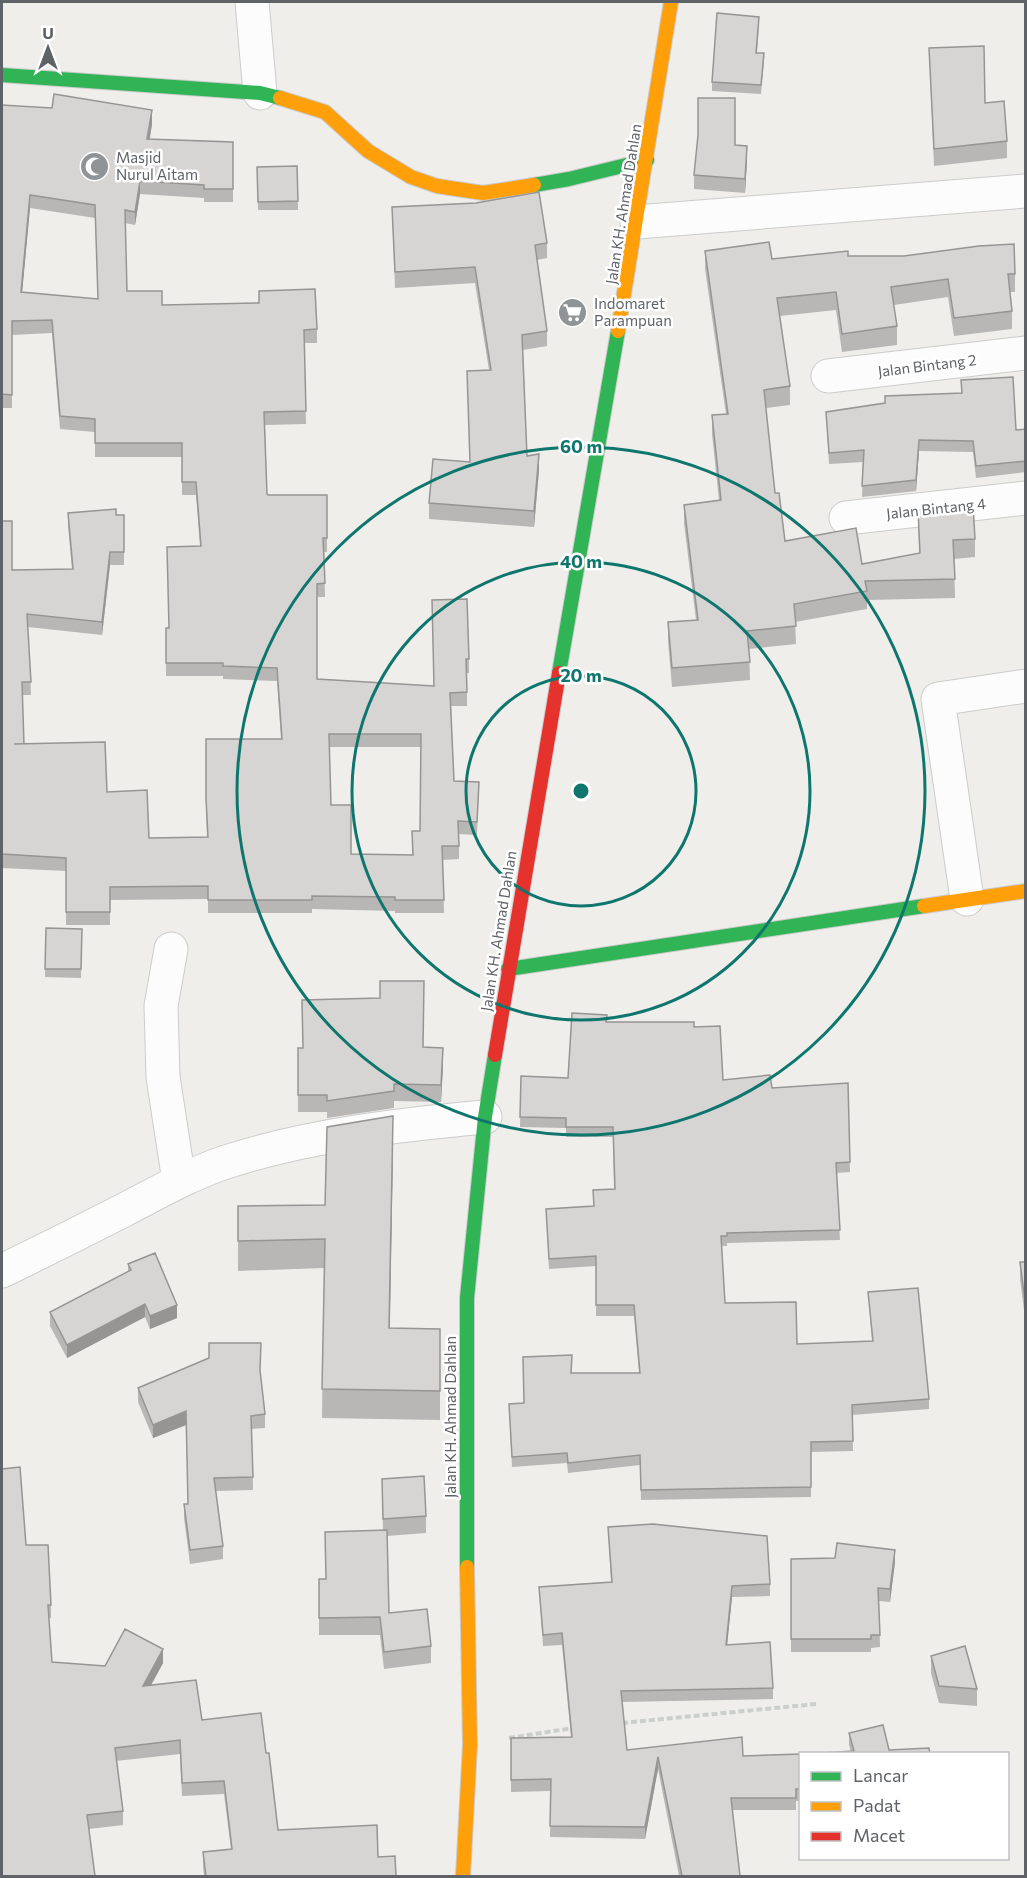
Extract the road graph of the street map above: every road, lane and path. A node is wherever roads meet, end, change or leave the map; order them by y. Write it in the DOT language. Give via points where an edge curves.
graph roads {
  1 [pos="252,2"];
  2 [pos="671,2"];
  3 [pos="2,75"];
  4 [pos="260,93"];
  5 [pos="647,160"];
  6 [pos="1024,200"];
  7 [pos="638,222"];
  8 [pos="1026,353"];
  9 [pos="828,376"];
  10 [pos="1026,498"];
  11 [pos="846,518"];
  12 [pos="1026,686"];
  13 [pos="1026,891"];
  14 [pos="966,899"];
  15 [pos="171,950"];
  16 [pos="508,969"];
  17 [pos="485,1117"];
  18 [pos="179,1181"];
  19 [pos="2,1271"];
  20 [pos="816,1704"];
  21 [pos="614,1723"];
  22 [pos="578,1727"];
  23 [pos="470,1745"];
  24 [pos="463,1876"];
  1 -- 4 [label="street"];
  2 -- 5 [label="street, Jalan KH. Ahmad Dahlan"];
  3 -- 4 [label="street"];
  4 -- 5 [label="street" via="325,112 368,151 411,177 437,186 483,193 569,179"];
  5 -- 7 [label="street, Jalan KH. Ahmad Dahlan"];
  6 -- 7 [label="street"];
  7 -- 16 [label="street, Jalan KH. Ahmad Dahlan"];
  8 -- 9 [label="street, Jalan Bintang 2"];
  10 -- 11 [label="street, Jalan Bintang 4"];
  12 -- 14 [label="street" via="938,699"];
  13 -- 14 [label="street"];
  14 -- 16 [label="street"];
  15 -- 18 [label="street" via="161,1006 164,1077"];
  16 -- 17 [label="street, Jalan KH. Ahmad Dahlan"];
  17 -- 18 [label="street" via="319,1138 225,1162"];
  17 -- 23 [label="street, Jalan KH. Ahmad Dahlan" via="467,1298"];
  18 -- 19 [label="street"];
  20 -- 21 [label="path"];
  22 -- 23 [label="path"];
  23 -- 24 [label="street, Jalan KH. Ahmad Dahlan"];
}
